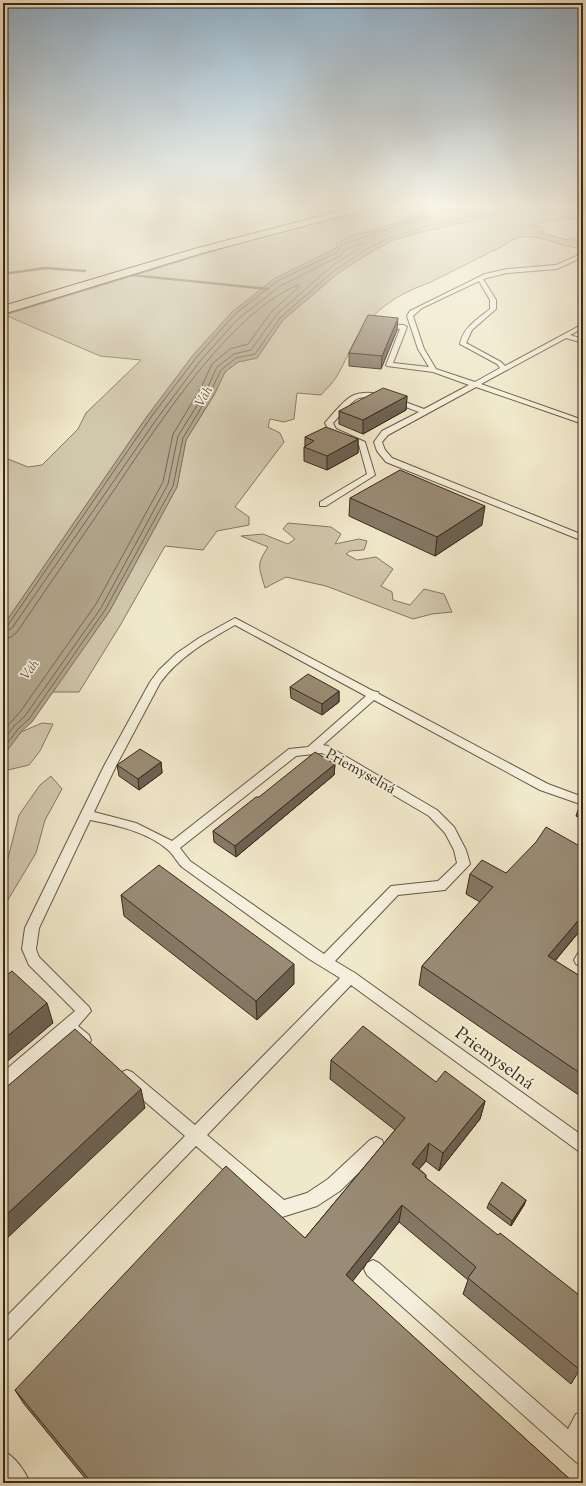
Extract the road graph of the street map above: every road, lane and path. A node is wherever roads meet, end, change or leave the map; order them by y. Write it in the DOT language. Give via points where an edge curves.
graph roads {
  1 [pos="96,273"];
  2 [pos="120,273"];
  3 [pos="494,273"];
  4 [pos="480,278"];
  5 [pos="3,302"];
  6 [pos="3,310"];
  7 [pos="376,324"];
  8 [pos="583,326"];
  9 [pos="566,336"];
  10 [pos="583,342"];
  11 [pos="503,368"];
  12 [pos="434,370"];
  13 [pos="474,384"];
  14 [pos="424,411"];
  15 [pos="583,422"];
  16 [pos="323,504"];
  17 [pos="583,538"];
  18 [pos="374,694"];
  19 [pos="310,750"];
  20 [pos="583,801"];
  21 [pos="86,815"];
  22 [pos="173,847"];
  23 [pos="583,957"];
  24 [pos="583,961"];
  25 [pos="325,962"];
  26 [pos="350,977"];
  27 [pos="68,1026"];
  28 [pos="92,1047"];
  29 [pos="116,1068"];
  30 [pos="3,1081"];
  31 [pos="195,1135"];
  32 [pos="376,1145"];
  33 [pos="583,1145"];
  34 [pos="373,1269"];
  35 [pos="3,1332"];
  36 [pos="583,1421"];
  37 [pos="577,1449"];
  38 [pos="3,1461"];
  39 [pos="20,1483"];
  1 -- 5 [label="highway"];
  2 -- 6 [label="highway"];
  3 -- 4 [label="lane"];
  4 -- 11 [label="lane" via="493,300 493,309 468,332 463,338 463,344 499,363"];
  4 -- 12 [label="lane" via="412,312 410,316 421,349"];
  7 -- 12 [label="lane" via="404,327 389,365"];
  8 -- 9 [label="lane"];
  9 -- 10 [label="lane"];
  9 -- 11 [label="lane"];
  11 -- 13 [label="lane"];
  12 -- 13 [label="lane"];
  13 -- 14 [label="lane"];
  13 -- 15 [label="lane"];
  14 -- 16 [label="lane" via="373,395 353,398 329,423 333,430 362,444 370,474"];
  14 -- 17 [label="lane" via="385,433 378,442 381,451 389,460"];
  18 -- 19 [label="lane"];
  18 -- 20 [label="lane" via="544,787"];
  18 -- 21 [label="lane" via="235,621 181,655 157,678"];
  19 -- 22 [label="lane, Priemyselná" via="293,752"];
  19 -- 25 [label="lane, Priemyselná" via="324,749 433,812 450,830 464,864 441,886 395,890"];
  21 -- 22 [label="lane" via="124,822 158,837"];
  21 -- 27 [label="lane" via="38,914 29,950 34,961 84,1011"];
  22 -- 25 [label="lane, Priemyselná" via="186,864"];
  23 -- 24 [label="lane"];
  25 -- 26 [label="lane, Priemyselná"];
  26 -- 31 [label="lane"];
  26 -- 33 [label="lane, Priemyselná"];
  27 -- 28 [label="lane"];
  27 -- 30 [label="lane"];
  29 -- 31 [label="lane"];
  31 -- 32 [label="lane" via="282,1209 311,1200 334,1185"];
  31 -- 35 [label="lane"];
  34 -- 37 [label="lane"];
  36 -- 37 [label="lane"];
  38 -- 39 [label="lane"];
}
